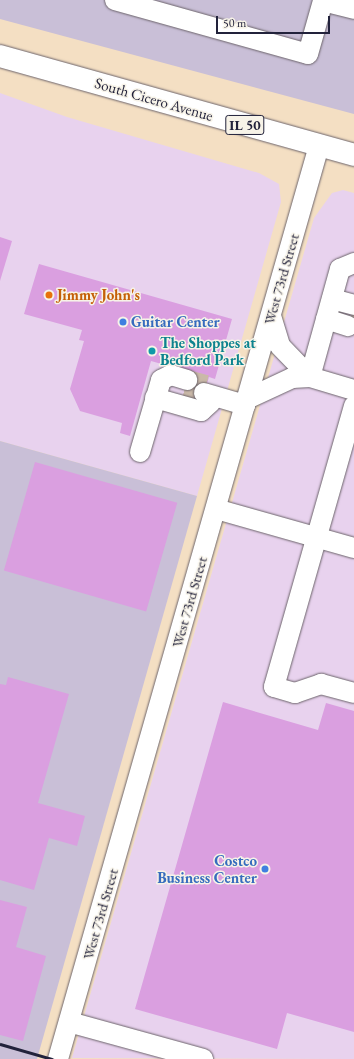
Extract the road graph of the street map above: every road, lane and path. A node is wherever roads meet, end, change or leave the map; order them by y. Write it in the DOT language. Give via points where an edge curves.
graph roads {
  1 [pos="115,0"];
  2 [pos="354,9"];
  3 [pos="0,56"];
  4 [pos="319,146"];
  5 [pos="354,155"];
  6 [pos="340,287"];
  7 [pos="354,295"];
  8 [pos="271,316"];
  9 [pos="351,316"];
  10 [pos="310,377"];
  11 [pos="185,387"];
  12 [pos="158,389"];
  13 [pos="354,390"];
  14 [pos="246,402"];
  15 [pos="354,406"];
  16 [pos="140,452"];
  17 [pos="216,508"];
  18 [pos="316,537"];
  19 [pos="354,548"];
  20 [pos="354,693"];
  21 [pos="69,1022"];
  22 [pos="58,1059"];
  23 [pos="203,1059"];
  1 -- 2 [label="street" via="308,54 323,1"];
  3 -- 4 [label="main road, South Cicero Avenue / IL 50"];
  4 -- 5 [label="main road, South Cicero Avenue / IL 50"];
  4 -- 8 [label="street, West 73rd Street"];
  6 -- 7 [label="street"];
  6 -- 9 [label="street"];
  6 -- 10 [label="street"];
  8 -- 10 [label="street" via="280,346"];
  8 -- 14 [label="street, West 73rd Street"];
  10 -- 13 [label="street"];
  10 -- 14 [label="street" via="280,381"];
  11 -- 12 [label="street"];
  12 -- 14 [label="street" via="201,411 209,395"];
  12 -- 16 [label="street"];
  14 -- 17 [label="street, West 73rd Street"];
  15 -- 18 [label="street"];
  17 -- 18 [label="street"];
  17 -- 21 [label="street, West 73rd Street"];
  18 -- 19 [label="street"];
  18 -- 20 [label="street" via="274,687 295,693 321,684"];
  21 -- 22 [label="street, West 73rd Street"];
  21 -- 23 [label="street"];
}
